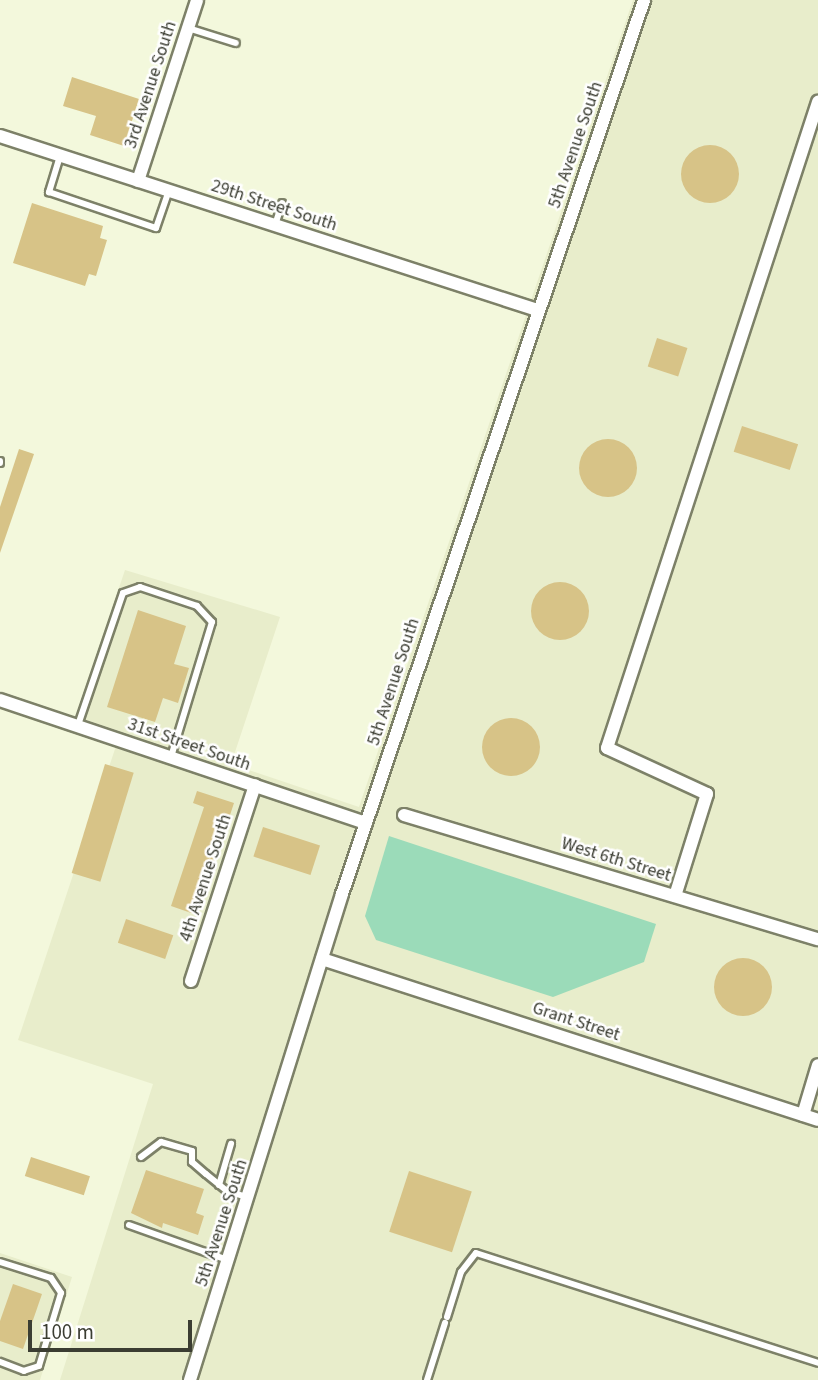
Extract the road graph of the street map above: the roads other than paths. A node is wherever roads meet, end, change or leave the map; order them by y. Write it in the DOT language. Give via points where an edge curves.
graph roads {
  1 [pos="197,0"];
  2 [pos="644,0"];
  3 [pos="188,28"];
  4 [pos="236,43"];
  5 [pos="818,102"];
  6 [pos="0,136"];
  7 [pos="60,155"];
  8 [pos="138,181"];
  9 [pos="169,191"];
  10 [pos="282,203"];
  11 [pos="275,225"];
  12 [pos="537,310"];
  13 [pos="0,700"];
  14 [pos="78,726"];
  15 [pos="171,757"];
  16 [pos="255,785"];
  17 [pos="404,815"];
  18 [pos="366,823"];
  19 [pos="675,896"];
  20 [pos="818,939"];
  21 [pos="322,959"];
  22 [pos="191,981"];
  23 [pos="818,1065"];
  24 [pos="803,1115"];
  25 [pos="818,1120"];
  26 [pos="231,1144"];
  27 [pos="141,1157"];
  28 [pos="219,1185"];
  29 [pos="248,1197"];
  30 [pos="129,1225"];
  31 [pos="229,1260"];
  32 [pos="1,1264"];
  33 [pos="0,1362"];
  34 [pos="818,1363"];
  35 [pos="24,1370"];
  36 [pos="22,1380"];
  37 [pos="190,1380"];
  38 [pos="427,1380"];
  1 -- 3 [label="street, 3rd Avenue South"];
  2 -- 12 [label="street, 5th Avenue South"];
  3 -- 4 [label="lane"];
  3 -- 8 [label="street, 3rd Avenue South"];
  5 -- 19 [label="street" via="607,748 707,794"];
  6 -- 7 [label="street, 29th Street South"];
  7 -- 8 [label="street, 29th Street South"];
  7 -- 9 [label="lane" via="49,192 156,228"];
  8 -- 9 [label="street, 29th Street South"];
  9 -- 11 [label="street, 29th Street South"];
  10 -- 11 [label="lane"];
  11 -- 12 [label="street, 29th Street South"];
  12 -- 18 [label="street, 5th Avenue South"];
  13 -- 14 [label="street, 31st Street South"];
  14 -- 15 [label="street, 31st Street South"];
  14 -- 15 [label="lane" via="123,593 140,587 197,606 207,611 212,622"];
  15 -- 16 [label="street, 31st Street South"];
  16 -- 18 [label="street, 31st Street South"];
  16 -- 22 [label="street, 4th Avenue South"];
  17 -- 19 [label="street, West 6th Street"];
  18 -- 21 [label="street, 5th Avenue South"];
  19 -- 20 [label="street, West 6th Street"];
  21 -- 24 [label="street, Grant Street"];
  21 -- 29 [label="street, 5th Avenue South"];
  23 -- 24 [label="street"];
  24 -- 25 [label="street, Grant Street"];
  26 -- 28 [label="lane"];
  27 -- 28 [label="lane" via="162,1142 192,1151 192,1162"];
  28 -- 29 [label="lane"];
  29 -- 31 [label="street, 5th Avenue South"];
  30 -- 31 [label="lane"];
  31 -- 37 [label="street, 5th Avenue South"];
  32 -- 35 [label="lane" via="51,1278 61,1293 38,1366"];
  33 -- 35 [label="lane"];
  34 -- 38 [label="lane" via="476,1254 461,1272"];
  35 -- 36 [label="lane"];
}
